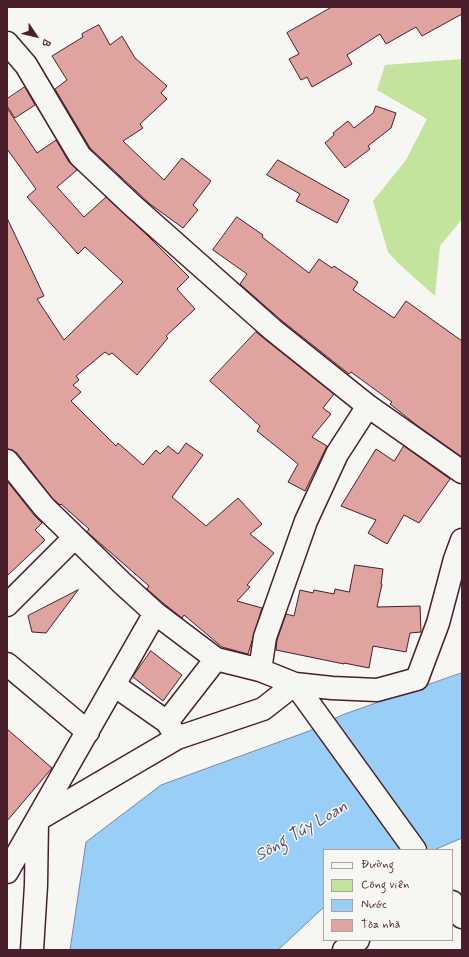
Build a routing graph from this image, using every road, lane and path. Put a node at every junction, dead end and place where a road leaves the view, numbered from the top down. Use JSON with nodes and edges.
{"nodes":[{"id":1,"x":7,"y":43,"type":"edge"},
{"id":2,"x":368,"y":406,"type":"junction"},
{"id":3,"x":7,"y":461,"type":"edge"},
{"id":4,"x":462,"y":472,"type":"edge"},
{"id":5,"x":75,"y":537,"type":"junction"},
{"id":6,"x":462,"y":540,"type":"edge"},
{"id":7,"x":7,"y":605,"type":"edge"},
{"id":8,"x":155,"y":613,"type":"junction"},
{"id":9,"x":216,"y":659,"type":"junction"},
{"id":10,"x":7,"y":664,"type":"edge"},
{"id":11,"x":260,"y":670,"type":"junction"},
{"id":12,"x":295,"y":684,"type":"junction"},
{"id":13,"x":114,"y":685,"type":"junction"},
{"id":14,"x":172,"y":730,"type":"junction"},
{"id":15,"x":88,"y":732,"type":"junction"},
{"id":16,"x":37,"y":820,"type":"junction"},
{"id":17,"x":414,"y":849,"type":"edge"},
{"id":18,"x":7,"y":872,"type":"edge"},
{"id":19,"x":453,"y":904,"type":"edge"},
{"id":20,"x":462,"y":917,"type":"edge"},
{"id":21,"x":357,"y":941,"type":"edge"},
{"id":22,"x":32,"y":950,"type":"edge"},
{"id":23,"x":344,"y":950,"type":"edge"}],
"edges":[{"from":1,"to":2,"type":"street"},
{"from":2,"to":4,"type":"street"},
{"from":2,"to":11,"type":"street"},
{"from":3,"to":5,"type":"street"},
{"from":5,"to":7,"type":"street"},
{"from":5,"to":8,"type":"street"},
{"from":6,"to":12,"type":"street"},
{"from":8,"to":9,"type":"street"},
{"from":8,"to":13,"type":"street"},
{"from":9,"to":11,"type":"street"},
{"from":9,"to":14,"type":"street"},
{"from":10,"to":15,"type":"street"},
{"from":11,"to":12,"type":"street"},
{"from":12,"to":14,"type":"street"},
{"from":12,"to":17,"type":"street"},
{"from":13,"to":14,"type":"street"},
{"from":13,"to":15,"type":"street"},
{"from":14,"to":16,"type":"street"},
{"from":15,"to":16,"type":"street"},
{"from":16,"to":18,"type":"street"},
{"from":16,"to":22,"type":"street"},
{"from":19,"to":20,"type":"street"},
{"from":21,"to":23,"type":"street"}]}
